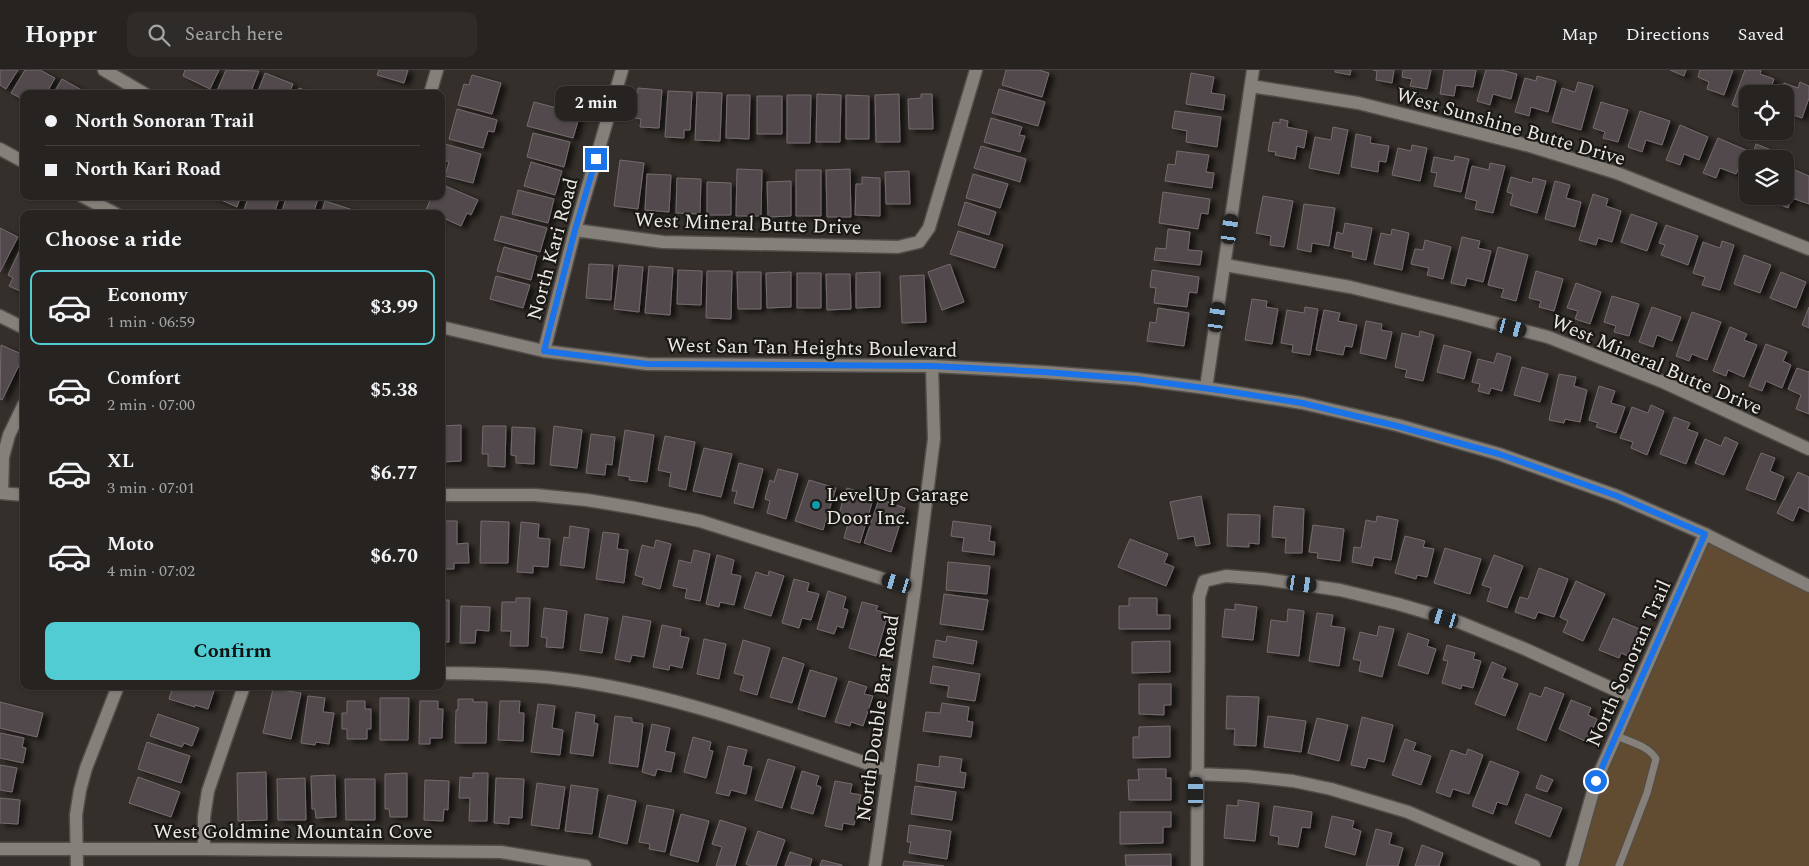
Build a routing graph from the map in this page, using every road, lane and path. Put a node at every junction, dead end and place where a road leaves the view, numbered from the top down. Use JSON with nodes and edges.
{"nodes":[{"id":1,"x":104,"y":70,"type":"edge"},
{"id":2,"x":437,"y":70,"type":"edge"},
{"id":3,"x":622,"y":70,"type":"edge"},
{"id":4,"x":976,"y":70,"type":"edge"},
{"id":5,"x":1253,"y":70,"type":"edge"},
{"id":6,"x":1251,"y":86,"type":"junction"},
{"id":7,"x":138,"y":90,"type":"edge"},
{"id":8,"x":431,"y":90,"type":"edge"},
{"id":9,"x":0,"y":149,"type":"edge"},
{"id":10,"x":20,"y":160,"type":"edge"},
{"id":11,"x":90,"y":200,"type":"edge"},
{"id":12,"x":108,"y":210,"type":"edge"},
{"id":13,"x":575,"y":230,"type":"junction"},
{"id":14,"x":1809,"y":249,"type":"edge"},
{"id":15,"x":1225,"y":264,"type":"junction"},
{"id":16,"x":0,"y":316,"type":"edge"},
{"id":17,"x":20,"y":326,"type":"edge"},
{"id":18,"x":445,"y":328,"type":"edge"},
{"id":19,"x":544,"y":351,"type":"junction"},
{"id":20,"x":932,"y":366,"type":"junction"},
{"id":21,"x":1206,"y":388,"type":"junction"},
{"id":22,"x":20,"y":413,"type":"edge"},
{"id":23,"x":1809,"y":449,"type":"edge"},
{"id":24,"x":1,"y":493,"type":"edge"},
{"id":25,"x":20,"y":495,"type":"edge"},
{"id":26,"x":445,"y":495,"type":"edge"},
{"id":27,"x":1705,"y":534,"type":"junction"},
{"id":28,"x":1809,"y":586,"type":"edge"},
{"id":29,"x":915,"y":589,"type":"junction"},
{"id":30,"x":445,"y":673,"type":"edge"},
{"id":31,"x":116,"y":690,"type":"edge"},
{"id":32,"x":243,"y":690,"type":"edge"},
{"id":33,"x":1633,"y":698,"type":"junction"},
{"id":34,"x":1616,"y":736,"type":"junction"},
{"id":35,"x":889,"y":771,"type":"junction"},
{"id":36,"x":1196,"y":774,"type":"junction"},
{"id":37,"x":204,"y":848,"type":"junction"},
{"id":38,"x":0,"y":849,"type":"edge"},
{"id":39,"x":77,"y":849,"type":"junction"},
{"id":40,"x":77,"y":866,"type":"edge"},
{"id":41,"x":586,"y":866,"type":"edge"},
{"id":42,"x":876,"y":866,"type":"edge"},
{"id":43,"x":1197,"y":866,"type":"edge"},
{"id":44,"x":1534,"y":866,"type":"edge"},
{"id":45,"x":1572,"y":866,"type":"edge"},
{"id":46,"x":1619,"y":866,"type":"edge"}],
"edges":[{"from":1,"to":7,"type":"street"},
{"from":2,"to":8,"type":"street"},
{"from":3,"to":13,"type":"street","name":"North Kari Road"},
{"from":4,"to":13,"type":"street","name":"West Mineral Butte Drive"},
{"from":5,"to":6,"type":"street"},
{"from":6,"to":14,"type":"street","name":"West Sunshine Butte Drive"},
{"from":6,"to":15,"type":"street"},
{"from":9,"to":10,"type":"street"},
{"from":11,"to":12,"type":"street"},
{"from":13,"to":19,"type":"street","name":"North Kari Road"},
{"from":15,"to":21,"type":"street"},
{"from":15,"to":23,"type":"street","name":"West Mineral Butte Drive"},
{"from":16,"to":17,"type":"street"},
{"from":18,"to":19,"type":"street","name":"West San Tan Heights Boulevard"},
{"from":19,"to":20,"type":"street","name":"West San Tan Heights Boulevard"},
{"from":20,"to":21,"type":"street","name":"West San Tan Heights Boulevard"},
{"from":20,"to":29,"type":"street","name":"North Double Bar Road"},
{"from":21,"to":27,"type":"street","name":"West San Tan Heights Boulevard"},
{"from":22,"to":24,"type":"street"},
{"from":24,"to":25,"type":"street"},
{"from":26,"to":29,"type":"street"},
{"from":27,"to":28,"type":"street","name":"West San Tan Heights Boulevard"},
{"from":27,"to":33,"type":"street","name":"North Sonoran Trail"},
{"from":29,"to":35,"type":"street","name":"North Double Bar Road"},
{"from":30,"to":35,"type":"street"},
{"from":31,"to":39,"type":"street"},
{"from":32,"to":37,"type":"street"},
{"from":33,"to":34,"type":"street","name":"North Sonoran Trail"},
{"from":33,"to":36,"type":"street"},
{"from":34,"to":45,"type":"street","name":"North Sonoran Trail"},
{"from":34,"to":46,"type":"lane"},
{"from":35,"to":42,"type":"street","name":"North Double Bar Road"},
{"from":36,"to":43,"type":"street"},
{"from":36,"to":44,"type":"street"},
{"from":37,"to":39,"type":"street","name":"West Goldmine Mountain Cove"},
{"from":37,"to":41,"type":"street","name":"West Goldmine Mountain Cove"},
{"from":38,"to":39,"type":"street","name":"West Goldmine Mountain Cove"},
{"from":39,"to":40,"type":"street"}]}
